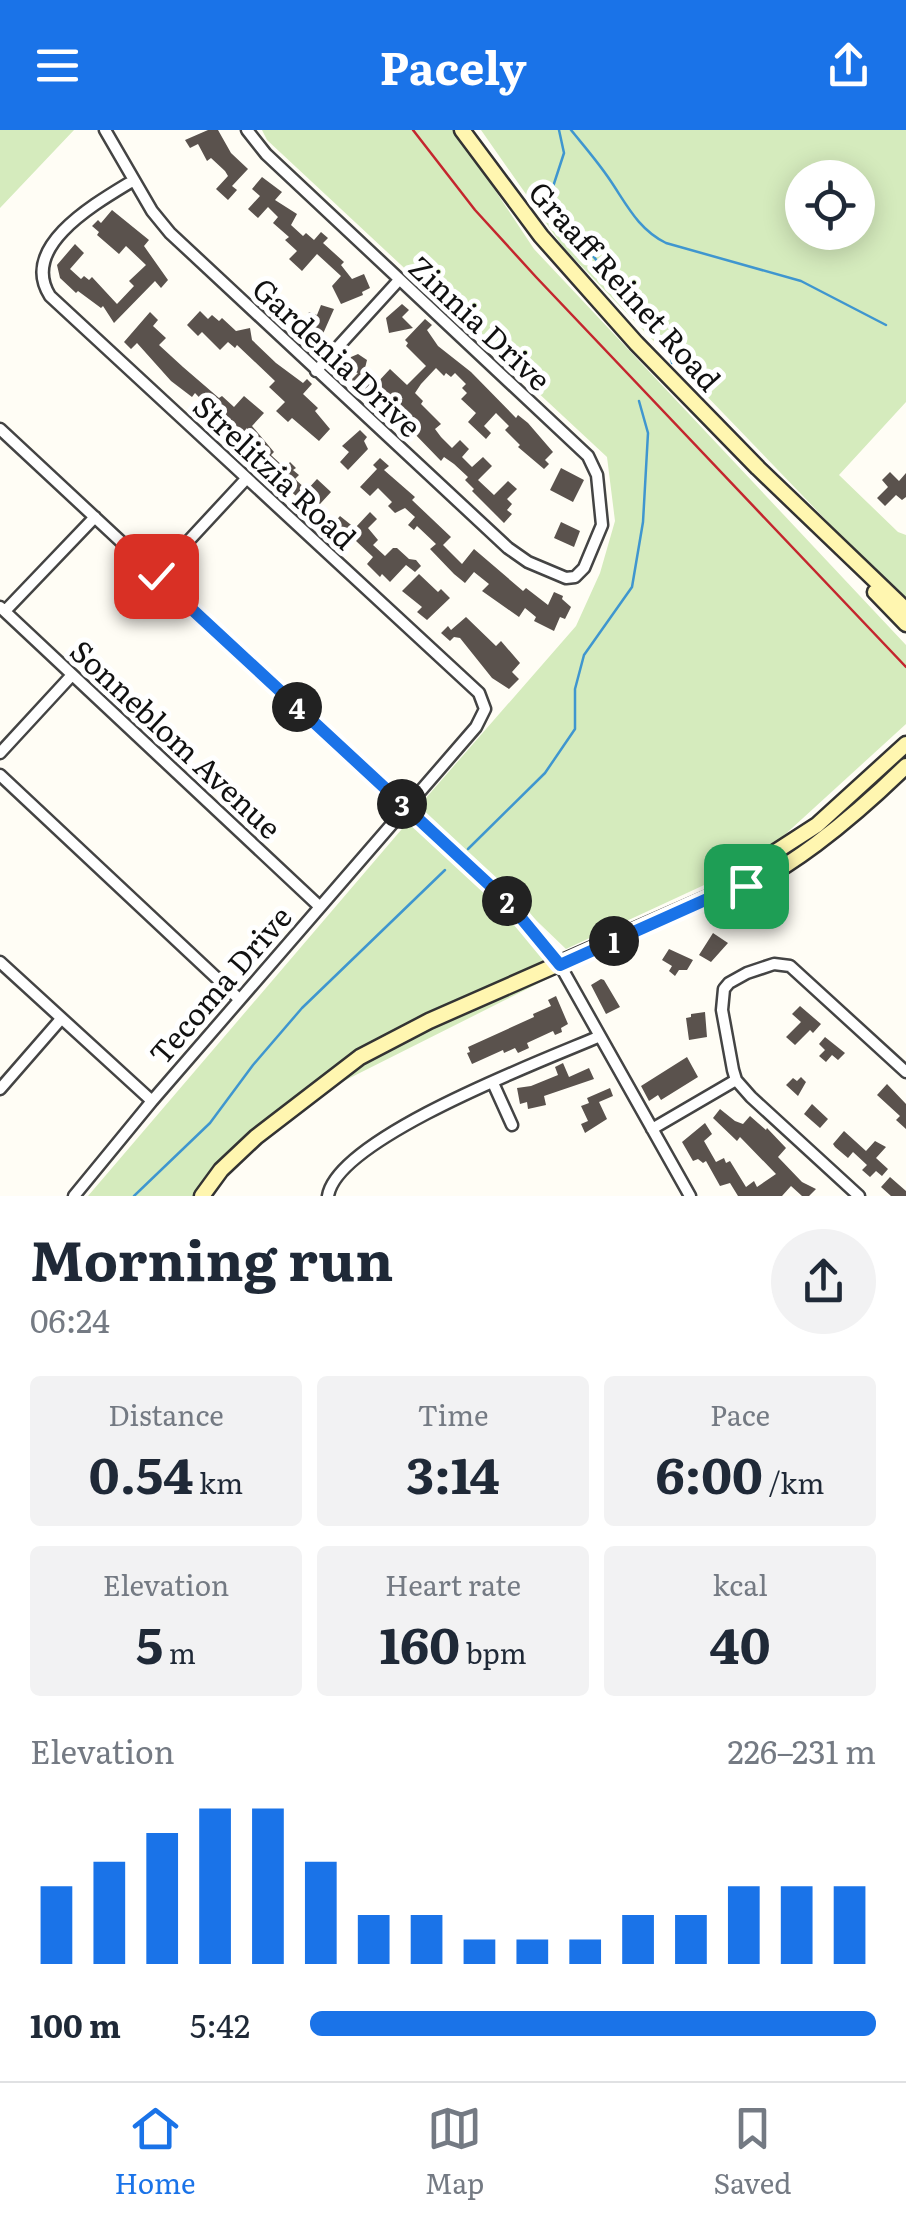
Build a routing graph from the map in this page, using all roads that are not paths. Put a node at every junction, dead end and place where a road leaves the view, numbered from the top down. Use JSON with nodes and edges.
{"nodes":[{"id":1,"x":105,"y":130,"type":"edge"},
{"id":2,"x":246,"y":130,"type":"edge"},
{"id":3,"x":462,"y":130,"type":"edge"},
{"id":4,"x":134,"y":180,"type":"junction"},
{"id":5,"x":399,"y":280,"type":"junction"},
{"id":6,"x":316,"y":372,"type":"junction"},
{"id":7,"x":0,"y":429,"type":"edge"},
{"id":8,"x":758,"y":468,"type":"junction"},
{"id":9,"x":246,"y":479,"type":"junction"},
{"id":10,"x":95,"y":517,"type":"junction"},
{"id":11,"x":156,"y":576,"type":"junction"},
{"id":12,"x":575,"y":577,"type":"joint"},
{"id":13,"x":2,"y":609,"type":"edge"},
{"id":14,"x":906,"y":610,"type":"edge"},
{"id":15,"x":906,"y":624,"type":"edge"},
{"id":16,"x":72,"y":674,"type":"junction"},
{"id":17,"x":906,"y":744,"type":"edge"},
{"id":18,"x":0,"y":753,"type":"edge"},
{"id":19,"x":906,"y":766,"type":"edge"},
{"id":20,"x":0,"y":775,"type":"edge"},
{"id":21,"x":406,"y":808,"type":"junction"},
{"id":22,"x":714,"y":896,"type":"junction"},
{"id":23,"x":319,"y":906,"type":"junction"},
{"id":24,"x":0,"y":962,"type":"edge"},
{"id":25,"x":560,"y":965,"type":"junction"},
{"id":26,"x":240,"y":999,"type":"junction"},
{"id":27,"x":61,"y":1019,"type":"junction"},
{"id":28,"x":598,"y":1036,"type":"junction"},
{"id":29,"x":906,"y":1072,"type":"edge"},
{"id":30,"x":736,"y":1080,"type":"junction"},
{"id":31,"x":493,"y":1083,"type":"junction"},
{"id":32,"x":0,"y":1089,"type":"edge"},
{"id":33,"x":152,"y":1101,"type":"junction"},
{"id":34,"x":512,"y":1126,"type":"dead end"},
{"id":35,"x":652,"y":1129,"type":"junction"},
{"id":36,"x":74,"y":1196,"type":"edge"},
{"id":37,"x":202,"y":1196,"type":"edge"},
{"id":38,"x":328,"y":1196,"type":"edge"},
{"id":39,"x":690,"y":1196,"type":"edge"},
{"id":40,"x":859,"y":1196,"type":"edge"}],
"edges":[{"from":1,"to":4,"type":"street","name":"Gardenia Drive"},
{"from":2,"to":5,"type":"street","name":"Zinnia Drive"},
{"from":3,"to":8,"type":"street","name":"Graaff Reinet Road"},
{"from":4,"to":6,"type":"street","name":"Gardenia Drive"},
{"from":4,"to":9,"type":"street","name":"Strelitzia Road"},
{"from":5,"to":6,"type":"street"},
{"from":5,"to":12,"type":"street","name":"Zinnia Drive"},
{"from":6,"to":12,"type":"street","name":"Gardenia Drive"},
{"from":7,"to":10,"type":"street"},
{"from":8,"to":14,"type":"street","name":"Graaff Reinet Road"},
{"from":8,"to":15,"type":"street","name":"Graaff Reinet Road"},
{"from":9,"to":11,"type":"street"},
{"from":9,"to":21,"type":"street","name":"Strelitzia Road"},
{"from":10,"to":11,"type":"street"},
{"from":10,"to":13,"type":"street"},
{"from":11,"to":21,"type":"street"},
{"from":13,"to":16,"type":"street","name":"Sonneblom Avenue"},
{"from":16,"to":18,"type":"street"},
{"from":16,"to":23,"type":"street","name":"Sonneblom Avenue"},
{"from":17,"to":22,"type":"street"},
{"from":19,"to":22,"type":"street"},
{"from":20,"to":26,"type":"street"},
{"from":21,"to":23,"type":"street","name":"Tecoma Drive"},
{"from":21,"to":25,"type":"street"},
{"from":22,"to":25,"type":"street"},
{"from":23,"to":26,"type":"street","name":"Tecoma Drive"},
{"from":24,"to":27,"type":"street"},
{"from":25,"to":28,"type":"street"},
{"from":25,"to":37,"type":"street"},
{"from":26,"to":33,"type":"street","name":"Tecoma Drive"},
{"from":27,"to":32,"type":"street"},
{"from":27,"to":33,"type":"street"},
{"from":28,"to":31,"type":"street"},
{"from":28,"to":35,"type":"street"},
{"from":29,"to":30,"type":"street"},
{"from":30,"to":35,"type":"street"},
{"from":30,"to":40,"type":"street"},
{"from":31,"to":34,"type":"street"},
{"from":31,"to":38,"type":"street"},
{"from":33,"to":36,"type":"street","name":"Tecoma Drive"},
{"from":35,"to":39,"type":"street"}]}
